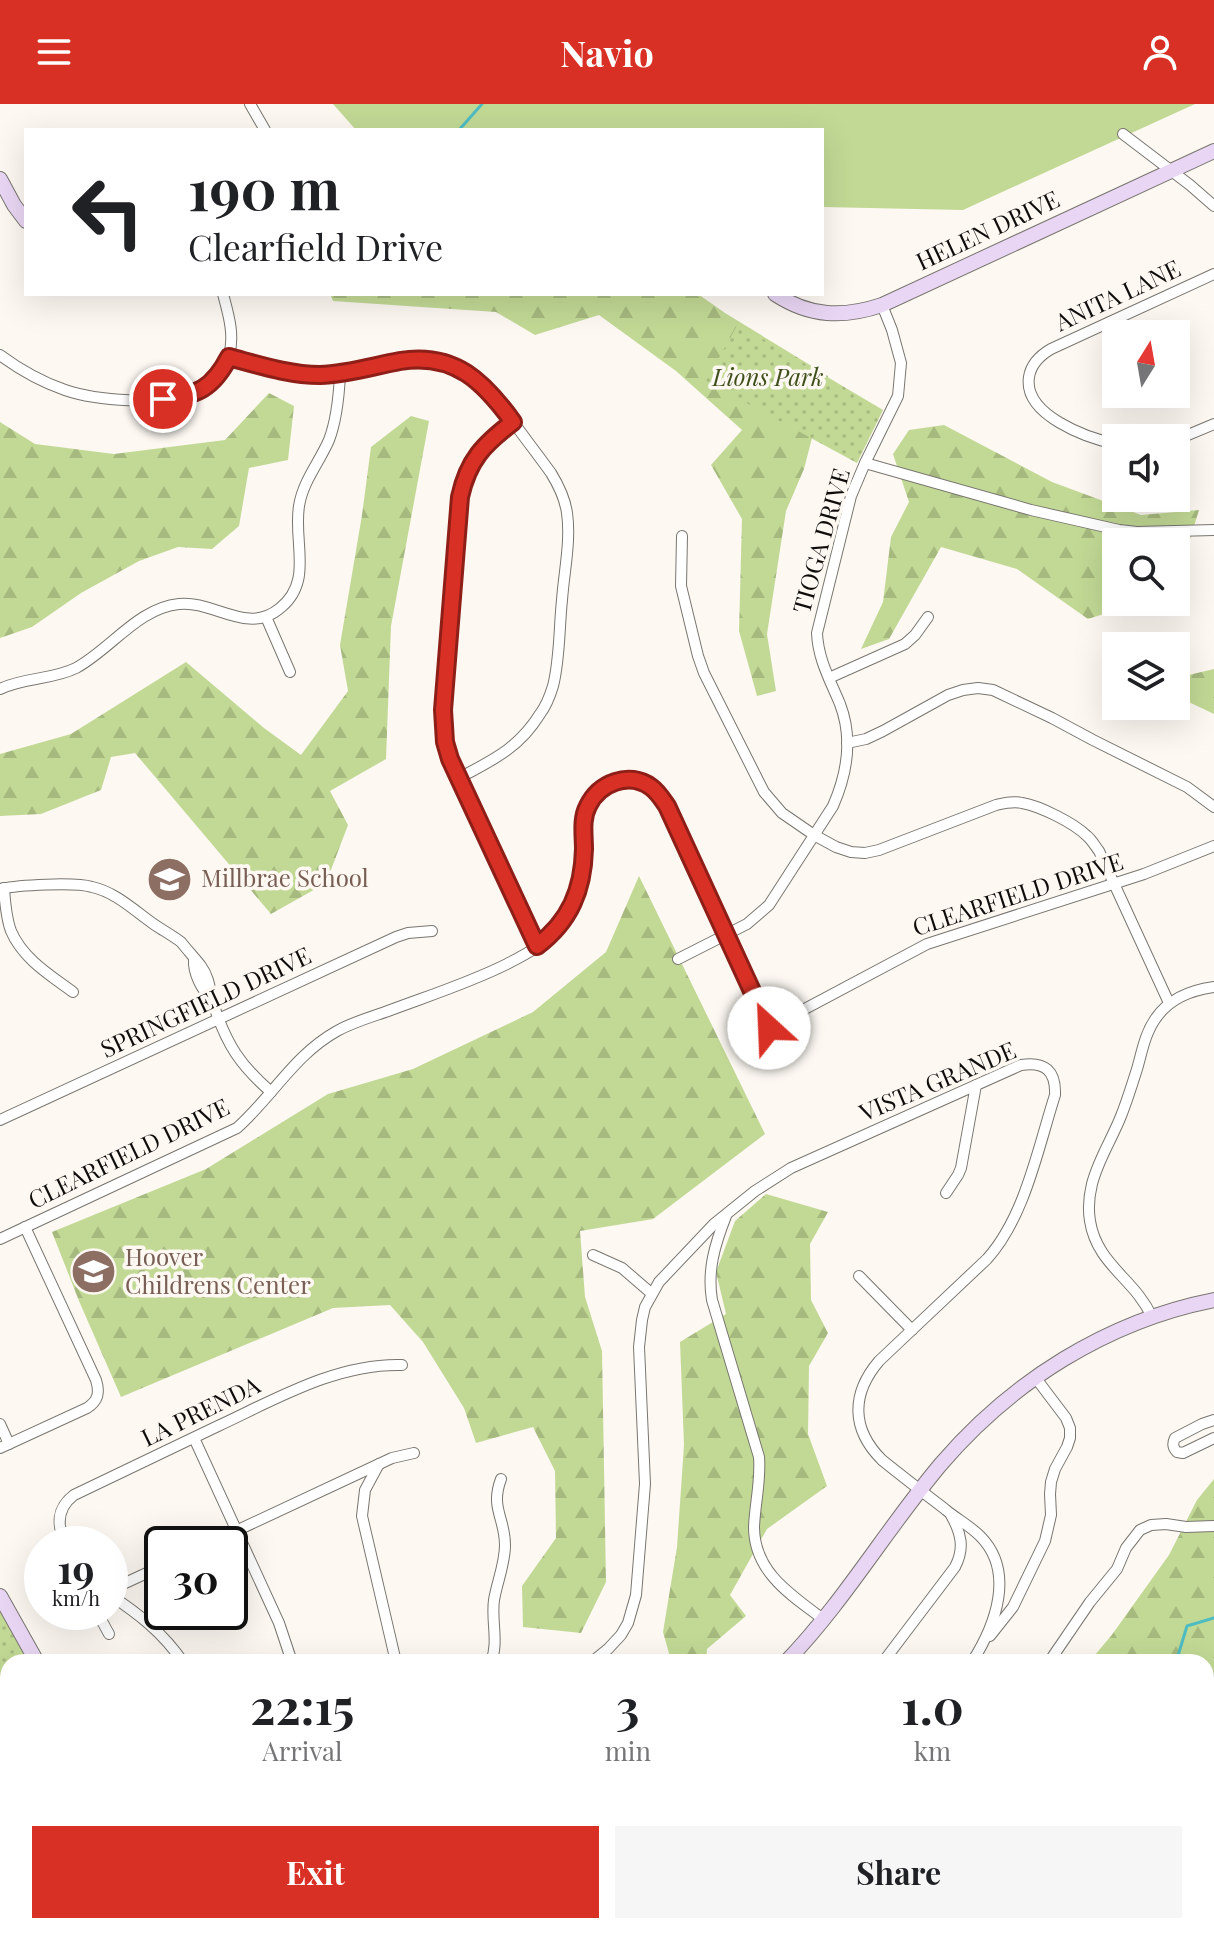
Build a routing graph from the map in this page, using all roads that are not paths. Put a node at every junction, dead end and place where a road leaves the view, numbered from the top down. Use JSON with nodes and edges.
{"nodes":[{"id":1,"x":250,"y":104,"type":"edge"},
{"id":2,"x":264,"y":128,"type":"edge"},
{"id":3,"x":1123,"y":134,"type":"dead end"},
{"id":4,"x":1214,"y":151,"type":"edge"},
{"id":5,"x":1171,"y":171,"type":"junction"},
{"id":6,"x":0,"y":179,"type":"edge"},
{"id":7,"x":1214,"y":206,"type":"edge"},
{"id":8,"x":24,"y":218,"type":"edge"},
{"id":9,"x":1214,"y":274,"type":"edge"},
{"id":10,"x":223,"y":296,"type":"edge"},
{"id":11,"x":779,"y":296,"type":"edge"},
{"id":12,"x":882,"y":305,"type":"junction"},
{"id":13,"x":0,"y":355,"type":"edge"},
{"id":14,"x":229,"y":357,"type":"junction"},
{"id":15,"x":340,"y":374,"type":"junction"},
{"id":16,"x":513,"y":422,"type":"junction"},
{"id":17,"x":1214,"y":424,"type":"edge"},
{"id":18,"x":1190,"y":434,"type":"edge"},
{"id":19,"x":1102,"y":440,"type":"edge"},
{"id":20,"x":865,"y":463,"type":"junction"},
{"id":21,"x":1214,"y":530,"type":"edge"},
{"id":22,"x":682,"y":536,"type":"dead end"},
{"id":23,"x":266,"y":617,"type":"junction"},
{"id":24,"x":928,"y":617,"type":"dead end"},
{"id":25,"x":290,"y":672,"type":"dead end"},
{"id":26,"x":829,"y":678,"type":"junction"},
{"id":27,"x":0,"y":689,"type":"edge"},
{"id":28,"x":847,"y":743,"type":"junction"},
{"id":29,"x":459,"y":778,"type":"junction"},
{"id":30,"x":1214,"y":807,"type":"edge"},
{"id":31,"x":814,"y":835,"type":"junction"},
{"id":32,"x":1214,"y":846,"type":"edge"},
{"id":33,"x":1114,"y":884,"type":"junction"},
{"id":34,"x":2,"y":889,"type":"edge"},
{"id":35,"x":432,"y":931,"type":"dead end"},
{"id":36,"x":726,"y":935,"type":"junction"},
{"id":37,"x":537,"y":946,"type":"junction"},
{"id":38,"x":678,"y":959,"type":"dead end"},
{"id":39,"x":1214,"y":987,"type":"edge"},
{"id":40,"x":73,"y":992,"type":"dead end"},
{"id":41,"x":1169,"y":1003,"type":"junction"},
{"id":42,"x":219,"y":1019,"type":"junction"},
{"id":43,"x":976,"y":1085,"type":"junction"},
{"id":44,"x":271,"y":1092,"type":"junction"},
{"id":45,"x":0,"y":1120,"type":"edge"},
{"id":46,"x":946,"y":1193,"type":"dead end"},
{"id":47,"x":727,"y":1212,"type":"junction"},
{"id":48,"x":25,"y":1227,"type":"junction"},
{"id":49,"x":0,"y":1239,"type":"edge"},
{"id":50,"x":593,"y":1255,"type":"dead end"},
{"id":51,"x":859,"y":1276,"type":"dead end"},
{"id":52,"x":651,"y":1293,"type":"junction"},
{"id":53,"x":1214,"y":1300,"type":"edge"},
{"id":54,"x":1152,"y":1317,"type":"junction"},
{"id":55,"x":912,"y":1330,"type":"junction"},
{"id":56,"x":402,"y":1365,"type":"dead end"},
{"id":57,"x":1035,"y":1377,"type":"junction"},
{"id":58,"x":1214,"y":1420,"type":"edge"},
{"id":59,"x":0,"y":1424,"type":"edge"},
{"id":60,"x":194,"y":1438,"type":"junction"},
{"id":61,"x":1214,"y":1438,"type":"edge"},
{"id":62,"x":5,"y":1446,"type":"edge"},
{"id":63,"x":414,"y":1453,"type":"dead end"},
{"id":64,"x":380,"y":1464,"type":"junction"},
{"id":65,"x":501,"y":1479,"type":"dead end"},
{"id":66,"x":921,"y":1490,"type":"junction"},
{"id":67,"x":951,"y":1513,"type":"junction"},
{"id":68,"x":59,"y":1526,"type":"edge"},
{"id":69,"x":234,"y":1526,"type":"edge"},
{"id":70,"x":247,"y":1526,"type":"edge"},
{"id":71,"x":1214,"y":1526,"type":"edge"},
{"id":72,"x":248,"y":1557,"type":"edge"},
{"id":73,"x":0,"y":1596,"type":"edge"},
{"id":74,"x":128,"y":1606,"type":"edge"},
{"id":75,"x":823,"y":1619,"type":"junction"},
{"id":76,"x":107,"y":1630,"type":"edge"},
{"id":77,"x":109,"y":1634,"type":"dead end"},
{"id":78,"x":983,"y":1644,"type":"junction"},
{"id":79,"x":33,"y":1654,"type":"edge"},
{"id":80,"x":177,"y":1654,"type":"edge"},
{"id":81,"x":289,"y":1654,"type":"edge"},
{"id":82,"x":394,"y":1654,"type":"edge"},
{"id":83,"x":493,"y":1654,"type":"edge"},
{"id":84,"x":602,"y":1654,"type":"edge"},
{"id":85,"x":793,"y":1654,"type":"edge"},
{"id":86,"x":889,"y":1654,"type":"edge"},
{"id":87,"x":977,"y":1654,"type":"edge"},
{"id":88,"x":1054,"y":1654,"type":"edge"}],
"edges":[{"from":1,"to":2,"type":"street"},
{"from":3,"to":5,"type":"street"},
{"from":4,"to":5,"type":"street","name":"HELEN DRIVE"},
{"from":5,"to":7,"type":"street"},
{"from":5,"to":12,"type":"street","name":"HELEN DRIVE"},
{"from":6,"to":8,"type":"street"},
{"from":9,"to":19,"type":"street","name":"ANITA LANE"},
{"from":10,"to":14,"type":"street"},
{"from":11,"to":12,"type":"street","name":"HELEN DRIVE"},
{"from":12,"to":20,"type":"street","name":"TIOGA DRIVE"},
{"from":13,"to":14,"type":"street"},
{"from":14,"to":15,"type":"street"},
{"from":15,"to":16,"type":"street"},
{"from":15,"to":23,"type":"street"},
{"from":16,"to":29,"type":"street"},
{"from":16,"to":29,"type":"street"},
{"from":17,"to":18,"type":"street"},
{"from":20,"to":21,"type":"street"},
{"from":20,"to":26,"type":"street","name":"TIOGA DRIVE"},
{"from":22,"to":31,"type":"street"},
{"from":23,"to":25,"type":"street"},
{"from":23,"to":27,"type":"street"},
{"from":24,"to":26,"type":"street"},
{"from":26,"to":28,"type":"street","name":"TIOGA DRIVE"},
{"from":28,"to":30,"type":"street"},
{"from":28,"to":31,"type":"street","name":"TIOGA DRIVE"},
{"from":29,"to":37,"type":"street"},
{"from":31,"to":33,"type":"street"},
{"from":31,"to":36,"type":"street","name":"TIOGA DRIVE"},
{"from":32,"to":33,"type":"street","name":"CLEARFIELD DRIVE"},
{"from":33,"to":36,"type":"street","name":"CLEARFIELD DRIVE"},
{"from":33,"to":41,"type":"street"},
{"from":34,"to":40,"type":"street"},
{"from":34,"to":42,"type":"street"},
{"from":35,"to":42,"type":"street","name":"SPRINGFIELD DRIVE"},
{"from":36,"to":37,"type":"street","name":"CLEARFIELD DRIVE"},
{"from":36,"to":38,"type":"street","name":"TIOGA DRIVE"},
{"from":37,"to":44,"type":"street","name":"CLEARFIELD DRIVE"},
{"from":39,"to":41,"type":"street"},
{"from":41,"to":54,"type":"street"},
{"from":42,"to":44,"type":"street"},
{"from":42,"to":45,"type":"street","name":"SPRINGFIELD DRIVE"},
{"from":43,"to":46,"type":"street"},
{"from":43,"to":47,"type":"street","name":"VISTA GRANDE"},
{"from":43,"to":55,"type":"street","name":"VISTA GRANDE"},
{"from":44,"to":48,"type":"street","name":"CLEARFIELD DRIVE"},
{"from":47,"to":52,"type":"street","name":"VISTA GRANDE"},
{"from":47,"to":75,"type":"street"},
{"from":48,"to":49,"type":"street","name":"CLEARFIELD DRIVE"},
{"from":48,"to":62,"type":"street"},
{"from":50,"to":52,"type":"street"},
{"from":51,"to":55,"type":"street"},
{"from":52,"to":84,"type":"street","name":"VISTA GRANDE"},
{"from":53,"to":54,"type":"street"},
{"from":54,"to":57,"type":"street"},
{"from":55,"to":66,"type":"street","name":"VISTA GRANDE"},
{"from":56,"to":60,"type":"street","name":"LA PRENDA"},
{"from":57,"to":66,"type":"street"},
{"from":57,"to":78,"type":"street"},
{"from":58,"to":61,"type":"street"},
{"from":59,"to":62,"type":"street"},
{"from":60,"to":68,"type":"street","name":"LA PRENDA"},
{"from":60,"to":69,"type":"street"},
{"from":63,"to":64,"type":"street"},
{"from":64,"to":70,"type":"street"},
{"from":64,"to":82,"type":"street"},
{"from":65,"to":83,"type":"street"},
{"from":66,"to":67,"type":"street","name":"VISTA GRANDE"},
{"from":66,"to":75,"type":"street"},
{"from":67,"to":78,"type":"street","name":"VISTA GRANDE"},
{"from":67,"to":86,"type":"street"},
{"from":71,"to":88,"type":"street"},
{"from":72,"to":81,"type":"street"},
{"from":73,"to":79,"type":"street"},
{"from":74,"to":80,"type":"street"},
{"from":75,"to":85,"type":"street"},
{"from":76,"to":77,"type":"street"},
{"from":78,"to":87,"type":"street"}]}
